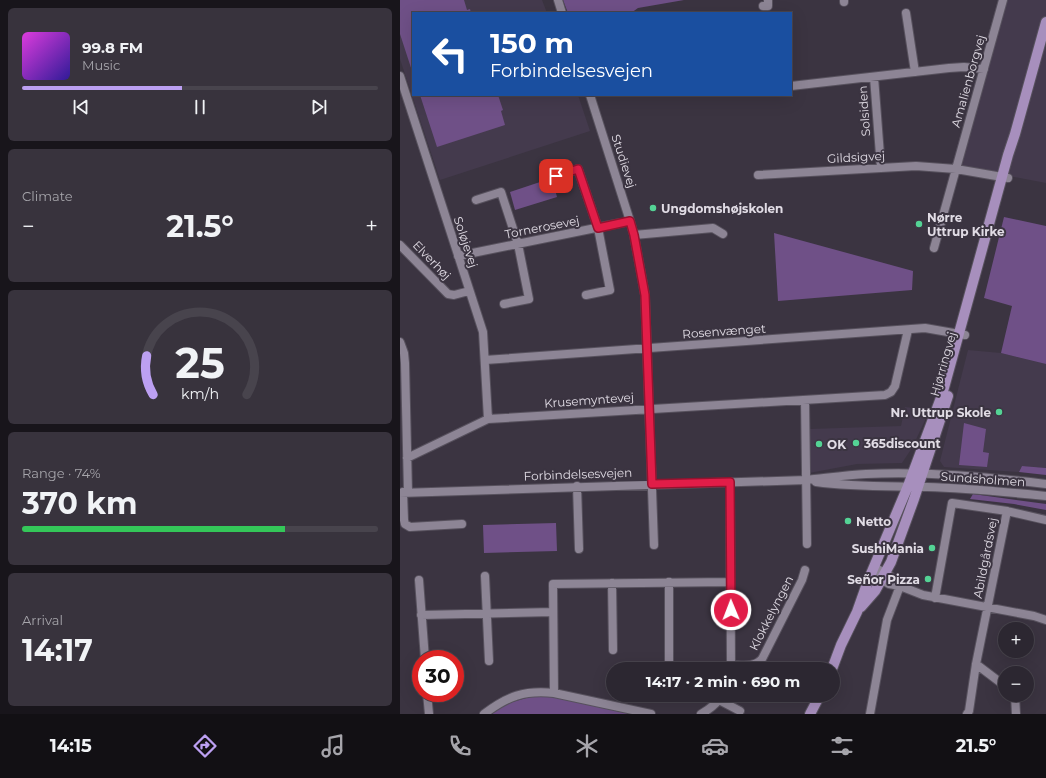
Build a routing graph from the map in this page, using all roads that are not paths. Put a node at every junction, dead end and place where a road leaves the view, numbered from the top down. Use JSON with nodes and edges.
{"nodes":[{"id":1,"x":558,"y":0,"type":"edge"},
{"id":2,"x":1003,"y":0,"type":"edge"},
{"id":3,"x":562,"y":12,"type":"edge"},
{"id":4,"x":906,"y":13,"type":"dead end"},
{"id":5,"x":1046,"y":22,"type":"edge"},
{"id":6,"x":984,"y":70,"type":"junction"},
{"id":7,"x":914,"y":72,"type":"junction"},
{"id":8,"x":400,"y":76,"type":"edge"},
{"id":9,"x":874,"y":77,"type":"junction"},
{"id":10,"x":792,"y":86,"type":"edge"},
{"id":11,"x":402,"y":88,"type":"edge"},
{"id":12,"x":590,"y":96,"type":"edge"},
{"id":13,"x":881,"y":168,"type":"junction"},
{"id":14,"x":956,"y":169,"type":"junction"},
{"id":15,"x":758,"y":175,"type":"dead end"},
{"id":16,"x":556,"y":176,"type":"dead end"},
{"id":17,"x":1005,"y":178,"type":"junction"},
{"id":18,"x":476,"y":200,"type":"dead end"},
{"id":19,"x":630,"y":221,"type":"junction"},
{"id":20,"x":598,"y":228,"type":"junction"},
{"id":21,"x":723,"y":234,"type":"dead end"},
{"id":22,"x":634,"y":235,"type":"junction"},
{"id":23,"x":518,"y":244,"type":"junction"},
{"id":24,"x":400,"y":245,"type":"edge"},
{"id":25,"x":934,"y":248,"type":"dead end"},
{"id":26,"x":458,"y":256,"type":"junction"},
{"id":27,"x":469,"y":291,"type":"junction"},
{"id":28,"x":586,"y":295,"type":"dead end"},
{"id":29,"x":504,"y":304,"type":"dead end"},
{"id":30,"x":908,"y":330,"type":"junction"},
{"id":31,"x":962,"y":334,"type":"junction"},
{"id":32,"x":400,"y":342,"type":"edge"},
{"id":33,"x":647,"y":348,"type":"junction"},
{"id":34,"x":484,"y":360,"type":"junction"},
{"id":35,"x":805,"y":400,"type":"junction"},
{"id":36,"x":650,"y":409,"type":"junction"},
{"id":37,"x":488,"y":419,"type":"junction"},
{"id":38,"x":407,"y":458,"type":"junction"},
{"id":39,"x":842,"y":475,"type":"junction"},
{"id":40,"x":806,"y":480,"type":"junction"},
{"id":41,"x":915,"y":480,"type":"junction"},
{"id":42,"x":730,"y":482,"type":"junction"},
{"id":43,"x":652,"y":484,"type":"junction"},
{"id":44,"x":1046,"y":484,"type":"edge"},
{"id":45,"x":846,"y":485,"type":"junction"},
{"id":46,"x":577,"y":486,"type":"junction"},
{"id":47,"x":404,"y":492,"type":"edge"},
{"id":48,"x":1046,"y":496,"type":"edge"},
{"id":49,"x":1007,"y":511,"type":"junction"},
{"id":50,"x":1046,"y":520,"type":"edge"},
{"id":51,"x":462,"y":524,"type":"dead end"},
{"id":52,"x":807,"y":544,"type":"dead end"},
{"id":53,"x":654,"y":545,"type":"dead end"},
{"id":54,"x":579,"y":549,"type":"dead end"},
{"id":55,"x":805,"y":570,"type":"dead end"},
{"id":56,"x":873,"y":570,"type":"junction"},
{"id":57,"x":485,"y":576,"type":"dead end"},
{"id":58,"x":883,"y":577,"type":"junction"},
{"id":59,"x":419,"y":580,"type":"dead end"},
{"id":60,"x":669,"y":582,"type":"junction"},
{"id":61,"x":730,"y":582,"type":"junction"},
{"id":62,"x":612,"y":583,"type":"junction"},
{"id":63,"x":900,"y":586,"type":"junction"},
{"id":64,"x":935,"y":598,"type":"junction"},
{"id":65,"x":988,"y":607,"type":"junction"},
{"id":66,"x":553,"y":612,"type":"junction"},
{"id":67,"x":857,"y":612,"type":"junction"},
{"id":68,"x":487,"y":613,"type":"junction"},
{"id":69,"x":421,"y":615,"type":"junction"},
{"id":70,"x":1046,"y":620,"type":"edge"},
{"id":71,"x":424,"y":650,"type":"edge"},
{"id":72,"x":613,"y":650,"type":"dead end"},
{"id":73,"x":489,"y":661,"type":"dead end"},
{"id":74,"x":669,"y":662,"type":"dead end"},
{"id":75,"x":731,"y":662,"type":"edge"},
{"id":76,"x":760,"y":662,"type":"edge"},
{"id":77,"x":835,"y":662,"type":"edge"},
{"id":78,"x":976,"y":664,"type":"junction"},
{"id":79,"x":998,"y":681,"type":"edge"},
{"id":80,"x":554,"y":693,"type":"junction"},
{"id":81,"x":428,"y":702,"type":"edge"},
{"id":82,"x":717,"y":702,"type":"edge"},
{"id":83,"x":727,"y":702,"type":"edge"},
{"id":84,"x":816,"y":702,"type":"edge"},
{"id":85,"x":1015,"y":702,"type":"edge"},
{"id":86,"x":740,"y":711,"type":"dead end"},
{"id":87,"x":429,"y":714,"type":"edge"},
{"id":88,"x":484,"y":714,"type":"edge"},
{"id":89,"x":651,"y":714,"type":"edge"},
{"id":90,"x":701,"y":714,"type":"edge"},
{"id":91,"x":810,"y":714,"type":"edge"},
{"id":92,"x":870,"y":714,"type":"edge"},
{"id":93,"x":967,"y":714,"type":"edge"},
{"id":94,"x":1016,"y":714,"type":"edge"}],
"edges":[{"from":1,"to":3,"type":"street"},
{"from":2,"to":6,"type":"street","name":"Amalienborgvej"},
{"from":4,"to":7,"type":"street"},
{"from":5,"to":17,"type":"main road","name":"Hjørringvej"},
{"from":6,"to":7,"type":"street","name":"Solsiden"},
{"from":6,"to":14,"type":"street","name":"Amalienborgvej"},
{"from":7,"to":9,"type":"street","name":"Solsiden"},
{"from":8,"to":11,"type":"street","name":"Soløjevej"},
{"from":9,"to":10,"type":"street","name":"Solsiden"},
{"from":9,"to":13,"type":"street","name":"Solsiden"},
{"from":11,"to":26,"type":"street","name":"Soløjevej"},
{"from":12,"to":19,"type":"street","name":"Studievej"},
{"from":13,"to":14,"type":"street","name":"Gildsigvej"},
{"from":13,"to":15,"type":"street","name":"Gildsigvej"},
{"from":14,"to":17,"type":"street"},
{"from":14,"to":25,"type":"street","name":"Amalienborgvej"},
{"from":16,"to":20,"type":"street"},
{"from":17,"to":31,"type":"main road","name":"Hjørringvej"},
{"from":18,"to":23,"type":"street"},
{"from":19,"to":20,"type":"street","name":"Tornerosevej"},
{"from":19,"to":22,"type":"street","name":"Studievej"},
{"from":20,"to":23,"type":"street","name":"Tornerosevej"},
{"from":20,"to":28,"type":"street"},
{"from":21,"to":22,"type":"street"},
{"from":22,"to":33,"type":"street","name":"Studievej"},
{"from":23,"to":26,"type":"street","name":"Tornerosevej"},
{"from":23,"to":29,"type":"street"},
{"from":24,"to":27,"type":"street","name":"Elverhøj"},
{"from":26,"to":27,"type":"street","name":"Soløjevej"},
{"from":27,"to":34,"type":"street","name":"Soløjevej"},
{"from":30,"to":31,"type":"street","name":"Rosenvænget"},
{"from":30,"to":33,"type":"street","name":"Rosenvænget"},
{"from":30,"to":35,"type":"street","name":"Krusemyntevej"},
{"from":31,"to":41,"type":"main road","name":"Hjørringvej"},
{"from":32,"to":38,"type":"street"},
{"from":33,"to":34,"type":"street","name":"Rosenvænget"},
{"from":33,"to":36,"type":"street","name":"Studievej"},
{"from":34,"to":37,"type":"street","name":"Soløjevej"},
{"from":35,"to":36,"type":"street","name":"Krusemyntevej"},
{"from":35,"to":40,"type":"street"},
{"from":36,"to":37,"type":"street","name":"Krusemyntevej"},
{"from":36,"to":43,"type":"street","name":"Studievej"},
{"from":37,"to":38,"type":"street","name":"Krusemyntevej"},
{"from":38,"to":47,"type":"street"},
{"from":39,"to":40,"type":"street","name":"Forbindelsesvejen"},
{"from":39,"to":41,"type":"street","name":"Forbindelsesvejen"},
{"from":39,"to":45,"type":"street"},
{"from":40,"to":42,"type":"street","name":"Forbindelsesvejen"},
{"from":40,"to":45,"type":"street","name":"Forbindelsesvejen"},
{"from":40,"to":52,"type":"street"},
{"from":41,"to":44,"type":"street","name":"Sundsholmen"},
{"from":41,"to":45,"type":"street","name":"Forbindelsesvejen"},
{"from":41,"to":48,"type":"street","name":"Sundsholmen"},
{"from":41,"to":56,"type":"main road","name":"Hjørringvej"},
{"from":41,"to":58,"type":"main road","name":"Hjørringvej"},
{"from":42,"to":43,"type":"street","name":"Forbindelsesvejen"},
{"from":42,"to":61,"type":"street"},
{"from":43,"to":46,"type":"street","name":"Forbindelsesvejen"},
{"from":43,"to":53,"type":"street","name":"Studievej"},
{"from":46,"to":47,"type":"street","name":"Forbindelsesvejen"},
{"from":46,"to":54,"type":"street"},
{"from":47,"to":51,"type":"street"},
{"from":49,"to":50,"type":"street"},
{"from":49,"to":64,"type":"street","name":"Abildgårdsvej"},
{"from":49,"to":65,"type":"street","name":"Abildgårdsvej"},
{"from":55,"to":76,"type":"street","name":"Klokkelyngen"},
{"from":56,"to":58,"type":"street"},
{"from":56,"to":67,"type":"main road","name":"Hjørringvej"},
{"from":57,"to":68,"type":"street"},
{"from":58,"to":63,"type":"street"},
{"from":58,"to":67,"type":"main road","name":"Hjørringvej"},
{"from":59,"to":69,"type":"street"},
{"from":60,"to":61,"type":"street"},
{"from":60,"to":62,"type":"street"},
{"from":60,"to":74,"type":"street"},
{"from":61,"to":75,"type":"street"},
{"from":62,"to":66,"type":"street"},
{"from":62,"to":72,"type":"street"},
{"from":63,"to":64,"type":"street"},
{"from":63,"to":92,"type":"street"},
{"from":64,"to":65,"type":"street"},
{"from":65,"to":70,"type":"street"},
{"from":65,"to":78,"type":"street","name":"Abildgårdsvej"},
{"from":66,"to":68,"type":"street"},
{"from":66,"to":80,"type":"street"},
{"from":67,"to":77,"type":"main road","name":"Hjørringvej"},
{"from":68,"to":69,"type":"street"},
{"from":68,"to":73,"type":"street"},
{"from":69,"to":71,"type":"street"},
{"from":78,"to":79,"type":"street"},
{"from":78,"to":93,"type":"street","name":"Abildgårdsvej"},
{"from":80,"to":88,"type":"street"},
{"from":80,"to":89,"type":"street"},
{"from":81,"to":87,"type":"street"},
{"from":82,"to":90,"type":"street"},
{"from":83,"to":86,"type":"street"},
{"from":84,"to":91,"type":"main road"},
{"from":85,"to":94,"type":"street"}]}
